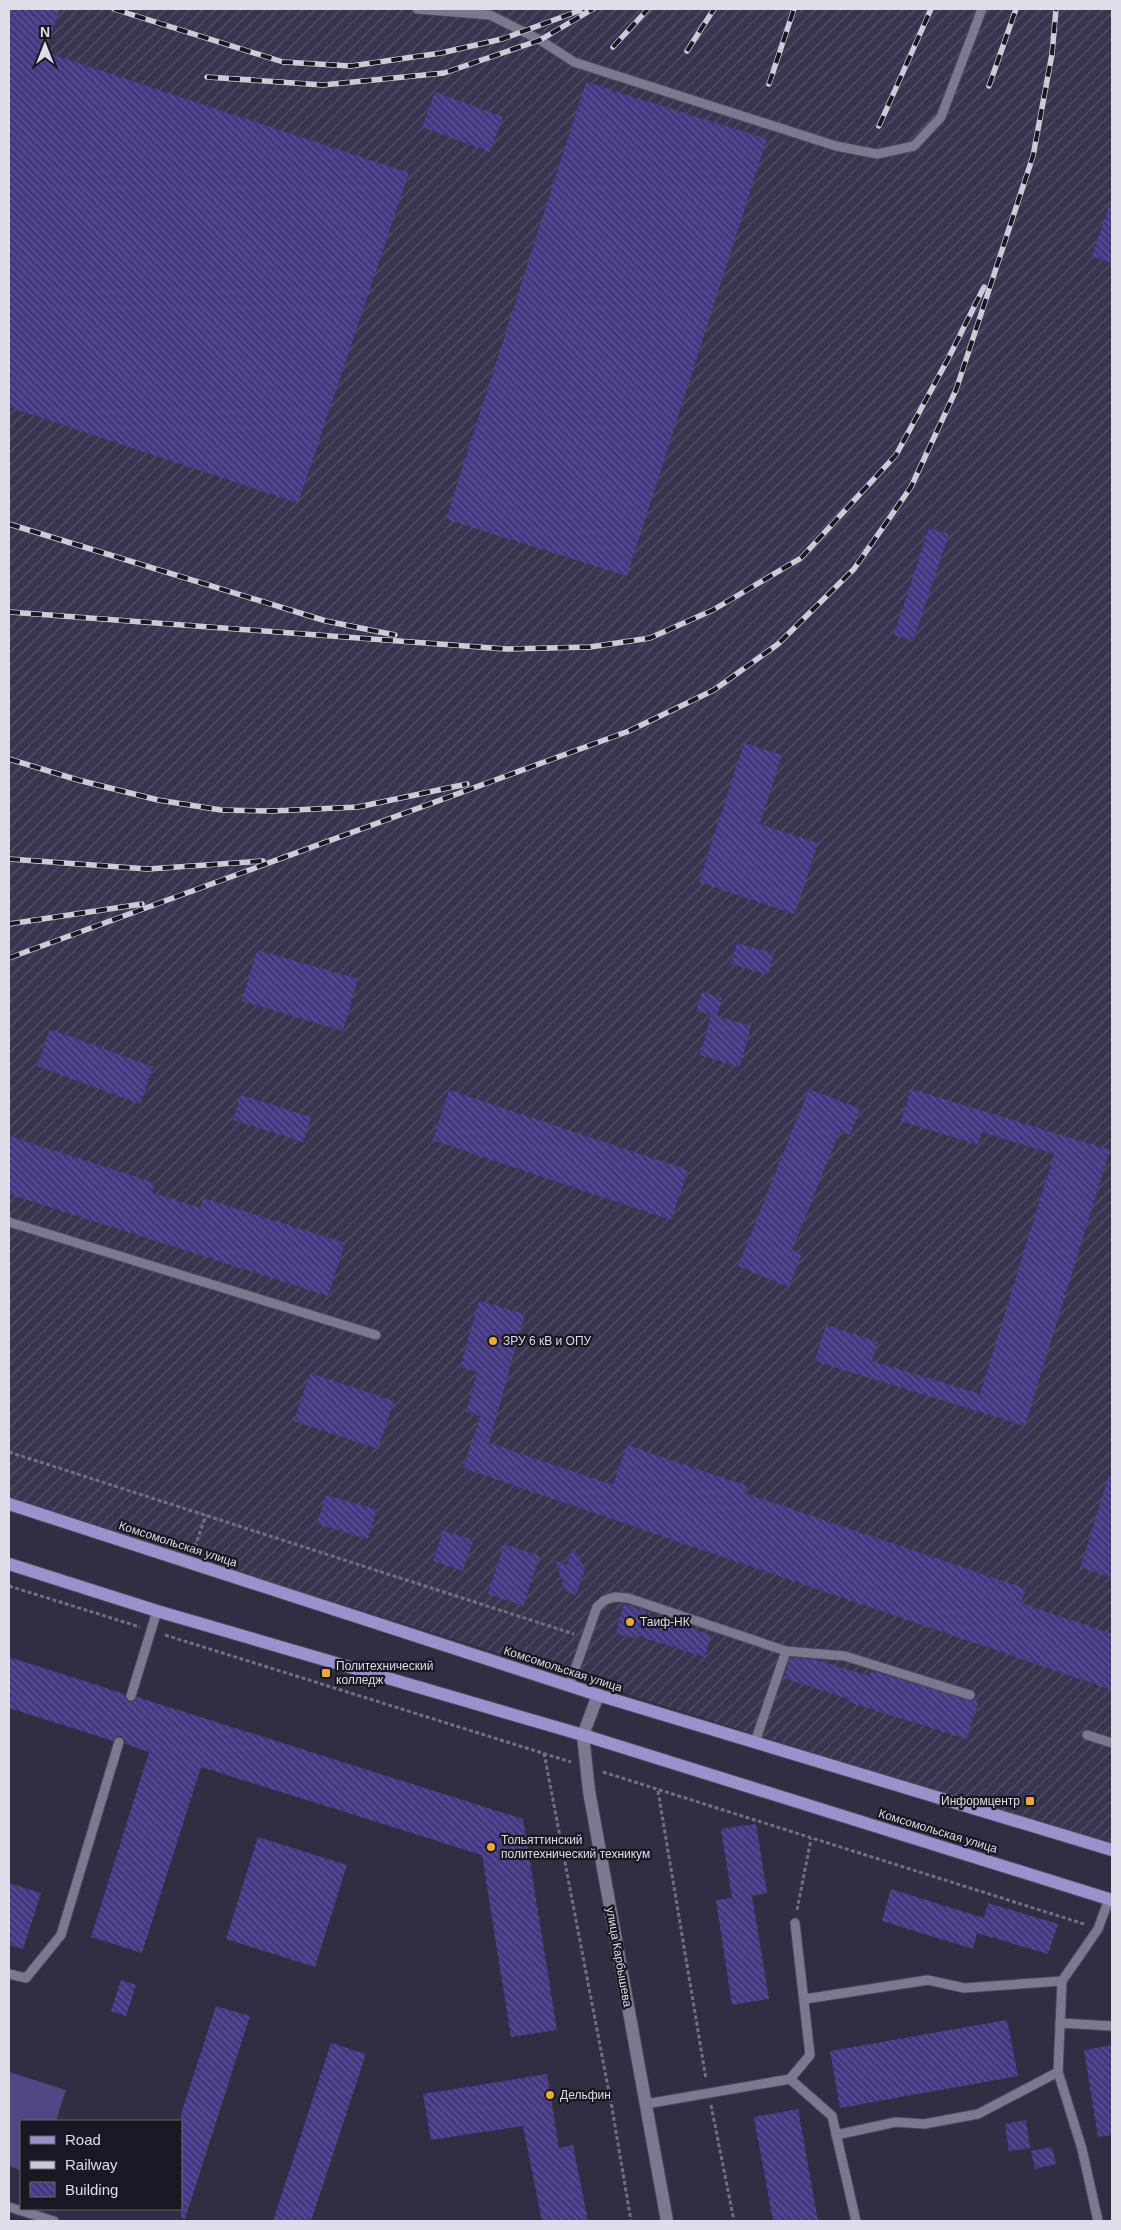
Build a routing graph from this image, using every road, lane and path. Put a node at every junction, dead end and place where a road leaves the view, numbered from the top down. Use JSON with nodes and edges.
{"nodes":[{"id":1,"x":417,"y":9,"type":"edge"},
{"id":2,"x":982,"y":9,"type":"edge"},
{"id":3,"x":9,"y":1222,"type":"edge"},
{"id":4,"x":376,"y":1335,"type":"dead end"},
{"id":5,"x":9,"y":1452,"type":"edge"},
{"id":6,"x":9,"y":1504,"type":"edge"},
{"id":7,"x":206,"y":1515,"type":"junction"},
{"id":8,"x":193,"y":1553,"type":"dead end"},
{"id":9,"x":9,"y":1564,"type":"edge"},
{"id":10,"x":9,"y":1586,"type":"edge"},
{"id":11,"x":157,"y":1611,"type":"junction"},
{"id":12,"x":152,"y":1631,"type":"junction"},
{"id":13,"x":586,"y":1638,"type":"junction"},
{"id":14,"x":786,"y":1651,"type":"junction"},
{"id":15,"x":569,"y":1686,"type":"junction"},
{"id":16,"x":970,"y":1694,"type":"dead end"},
{"id":17,"x":598,"y":1695,"type":"junction"},
{"id":18,"x":132,"y":1696,"type":"dead end"},
{"id":19,"x":583,"y":1735,"type":"junction"},
{"id":20,"x":1087,"y":1735,"type":"dead end"},
{"id":21,"x":119,"y":1742,"type":"dead end"},
{"id":22,"x":754,"y":1742,"type":"junction"},
{"id":23,"x":1112,"y":1743,"type":"edge"},
{"id":24,"x":544,"y":1754,"type":"junction"},
{"id":25,"x":587,"y":1766,"type":"junction"},
{"id":26,"x":658,"y":1792,"type":"junction"},
{"id":27,"x":811,"y":1839,"type":"junction"},
{"id":28,"x":1112,"y":1850,"type":"edge"},
{"id":29,"x":1111,"y":1897,"type":"edge"},
{"id":30,"x":795,"y":1923,"type":"joint"},
{"id":31,"x":1098,"y":1929,"type":"junction"},
{"id":32,"x":9,"y":1974,"type":"edge"},
{"id":33,"x":1062,"y":1981,"type":"junction"},
{"id":34,"x":804,"y":1999,"type":"junction"},
{"id":35,"x":1060,"y":2023,"type":"junction"},
{"id":36,"x":1112,"y":2026,"type":"edge"},
{"id":37,"x":1058,"y":2072,"type":"junction"},
{"id":38,"x":790,"y":2078,"type":"junction"},
{"id":39,"x":708,"y":2092,"type":"junction"},
{"id":40,"x":646,"y":2104,"type":"junction"},
{"id":41,"x":836,"y":2135,"type":"junction"},
{"id":42,"x":9,"y":2207,"type":"edge"},
{"id":43,"x":54,"y":2221,"type":"edge"},
{"id":44,"x":631,"y":2221,"type":"edge"},
{"id":45,"x":667,"y":2221,"type":"edge"},
{"id":46,"x":734,"y":2221,"type":"edge"},
{"id":47,"x":856,"y":2221,"type":"edge"},
{"id":48,"x":1098,"y":2221,"type":"edge"}],
"edges":[{"from":1,"to":2,"type":"lane"},
{"from":3,"to":4,"type":"lane"},
{"from":5,"to":7,"type":"path"},
{"from":6,"to":15,"type":"main road","name":"Комсомольская улица"},
{"from":7,"to":8,"type":"path"},
{"from":7,"to":13,"type":"path"},
{"from":9,"to":11,"type":"main road","name":"Комсомольская улица"},
{"from":10,"to":12,"type":"path"},
{"from":11,"to":12,"type":"lane"},
{"from":11,"to":19,"type":"main road","name":"Комсомольская улица"},
{"from":12,"to":18,"type":"lane"},
{"from":12,"to":24,"type":"path"},
{"from":13,"to":14,"type":"lane"},
{"from":13,"to":15,"type":"lane"},
{"from":14,"to":16,"type":"lane"},
{"from":14,"to":22,"type":"lane"},
{"from":15,"to":17,"type":"main road","name":"Комсомольская улица"},
{"from":17,"to":19,"type":"street","name":"улица Карбышева"},
{"from":17,"to":22,"type":"main road","name":"Комсомольская улица"},
{"from":19,"to":25,"type":"street","name":"улица Карбышева"},
{"from":19,"to":29,"type":"main road","name":"Комсомольская улица"},
{"from":20,"to":23,"type":"lane"},
{"from":21,"to":32,"type":"lane"},
{"from":22,"to":28,"type":"main road","name":"Комсомольская улица"},
{"from":24,"to":25,"type":"path"},
{"from":24,"to":44,"type":"path"},
{"from":25,"to":26,"type":"path"},
{"from":25,"to":40,"type":"street","name":"улица Карбышева"},
{"from":26,"to":27,"type":"path"},
{"from":26,"to":39,"type":"path"},
{"from":27,"to":30,"type":"path"},
{"from":27,"to":31,"type":"path"},
{"from":29,"to":31,"type":"lane"},
{"from":30,"to":34,"type":"lane"},
{"from":31,"to":33,"type":"lane"},
{"from":33,"to":34,"type":"lane"},
{"from":33,"to":35,"type":"lane"},
{"from":34,"to":38,"type":"lane"},
{"from":35,"to":36,"type":"lane"},
{"from":35,"to":37,"type":"lane"},
{"from":37,"to":41,"type":"lane"},
{"from":37,"to":48,"type":"lane"},
{"from":38,"to":39,"type":"lane"},
{"from":38,"to":41,"type":"lane"},
{"from":39,"to":40,"type":"lane"},
{"from":39,"to":46,"type":"path"},
{"from":40,"to":45,"type":"street","name":"улица Карбышева"},
{"from":41,"to":47,"type":"lane"},
{"from":42,"to":43,"type":"lane"}]}
